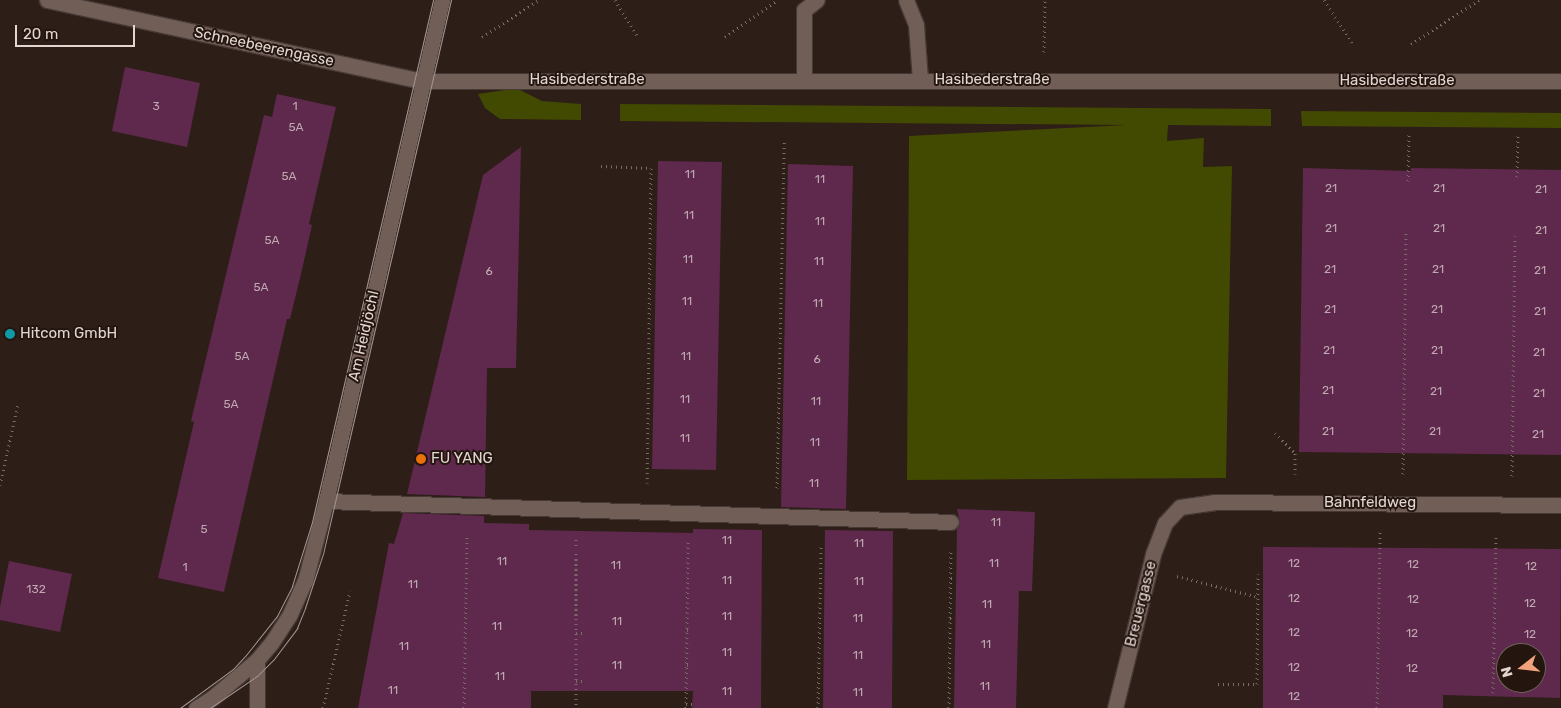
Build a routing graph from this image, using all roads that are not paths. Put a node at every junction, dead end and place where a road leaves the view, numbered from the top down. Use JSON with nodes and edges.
{"nodes":[{"id":1,"x":47,"y":0,"type":"edge"},
{"id":2,"x":442,"y":0,"type":"edge"},
{"id":3,"x":817,"y":0,"type":"edge"},
{"id":4,"x":906,"y":0,"type":"edge"},
{"id":5,"x":804,"y":80,"type":"junction"},
{"id":6,"x":920,"y":80,"type":"junction"},
{"id":7,"x":422,"y":81,"type":"junction"},
{"id":8,"x":1561,"y":81,"type":"edge"},
{"id":9,"x":326,"y":501,"type":"junction"},
{"id":10,"x":1561,"y":504,"type":"edge"},
{"id":11,"x":1180,"y":507,"type":"joint"},
{"id":12,"x":951,"y":522,"type":"road end"},
{"id":13,"x":257,"y":660,"type":"junction"},
{"id":14,"x":196,"y":708,"type":"edge"},
{"id":15,"x":257,"y":708,"type":"edge"},
{"id":16,"x":1115,"y":708,"type":"edge"}],
"edges":[{"from":1,"to":7,"type":"street","name":"Schneebeerengasse"},
{"from":2,"to":7,"type":"street","name":"Am Heidjöchl"},
{"from":3,"to":5,"type":"street"},
{"from":4,"to":6,"type":"street"},
{"from":5,"to":6,"type":"street","name":"Hasibederstraße"},
{"from":5,"to":7,"type":"street","name":"Hasibederstraße"},
{"from":6,"to":8,"type":"street","name":"Hasibederstraße"},
{"from":7,"to":9,"type":"street","name":"Am Heidjöchl"},
{"from":9,"to":12,"type":"street"},
{"from":9,"to":13,"type":"street","name":"Am Heidjöchl"},
{"from":10,"to":11,"type":"street","name":"Bahnfeldweg"},
{"from":11,"to":16,"type":"street","name":"Breuergasse"},
{"from":13,"to":14,"type":"street","name":"Am Heidjöchl"},
{"from":13,"to":15,"type":"street"}]}
